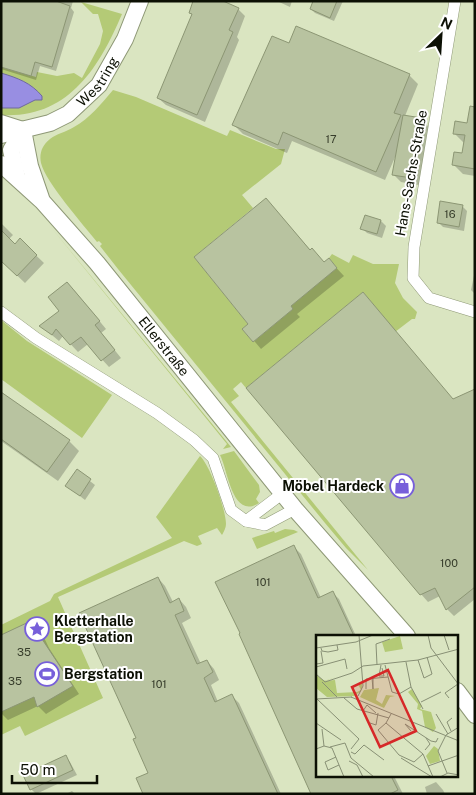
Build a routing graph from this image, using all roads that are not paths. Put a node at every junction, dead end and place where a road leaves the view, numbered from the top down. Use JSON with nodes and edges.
{"nodes":[{"id":1,"x":140,"y":1,"type":"edge"},
{"id":2,"x":455,"y":1,"type":"edge"},
{"id":3,"x":1,"y":122,"type":"edge"},
{"id":4,"x":23,"y":130,"type":"junction"},
{"id":5,"x":1,"y":135,"type":"edge"},
{"id":6,"x":1,"y":164,"type":"edge"},
{"id":7,"x":18,"y":177,"type":"junction"},
{"id":8,"x":42,"y":201,"type":"junction"},
{"id":9,"x":1,"y":312,"type":"edge"},
{"id":10,"x":475,"y":312,"type":"edge"},
{"id":11,"x":283,"y":493,"type":"junction"},
{"id":12,"x":295,"y":509,"type":"junction"},
{"id":13,"x":246,"y":521,"type":"junction"},
{"id":14,"x":406,"y":635,"type":"edge"},
{"id":15,"x":458,"y":692,"type":"edge"},
{"id":16,"x":458,"y":709,"type":"edge"},
{"id":17,"x":475,"y":715,"type":"edge"},
{"id":18,"x":475,"y":728,"type":"edge"}],
"edges":[{"from":1,"to":4,"type":"main road","name":"Westring"},
{"from":2,"to":10,"type":"street","name":"Hans-Sachs-Straße"},
{"from":3,"to":4,"type":"main road"},
{"from":4,"to":5,"type":"main road"},
{"from":4,"to":7,"type":"main road","name":"Ellerstraße"},
{"from":4,"to":8,"type":"main road","name":"Ellerstraße"},
{"from":6,"to":7,"type":"main road"},
{"from":7,"to":8,"type":"main road","name":"Ellerstraße"},
{"from":8,"to":11,"type":"main road","name":"Ellerstraße"},
{"from":9,"to":13,"type":"street"},
{"from":11,"to":12,"type":"main road","name":"Ellerstraße"},
{"from":11,"to":13,"type":"street"},
{"from":12,"to":13,"type":"street"},
{"from":12,"to":14,"type":"main road","name":"Ellerstraße"},
{"from":15,"to":17,"type":"main road"},
{"from":16,"to":18,"type":"main road"}]}
